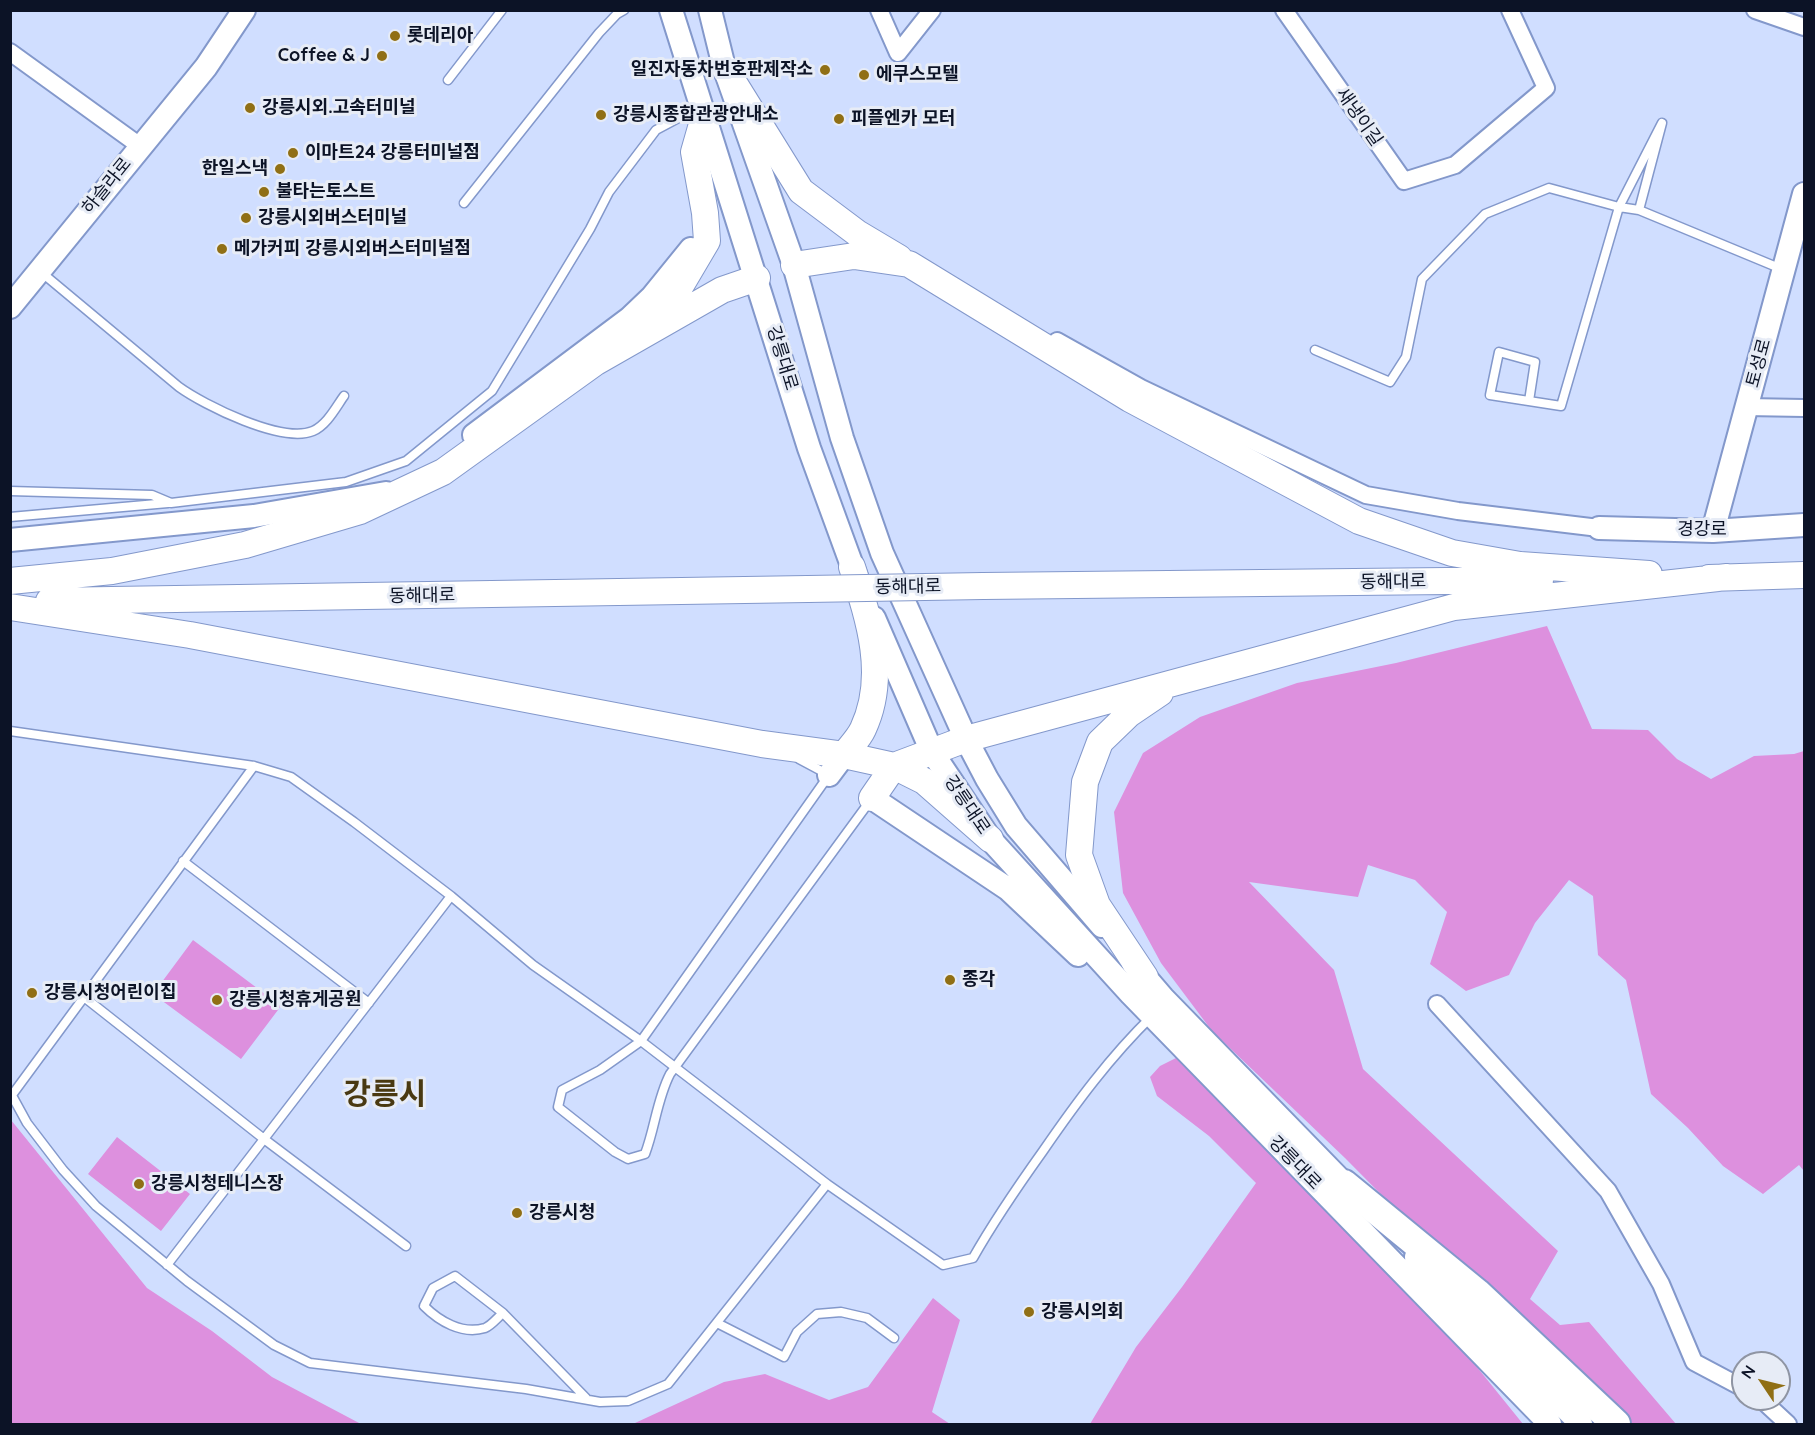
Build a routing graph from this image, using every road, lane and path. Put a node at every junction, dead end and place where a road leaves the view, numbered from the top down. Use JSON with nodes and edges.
{"nodes":[{"id":1,"x":244,"y":10,"type":"edge"},
{"id":2,"x":502,"y":10,"type":"edge"},
{"id":3,"x":624,"y":10,"type":"edge"},
{"id":4,"x":671,"y":10,"type":"edge"},
{"id":5,"x":710,"y":10,"type":"edge"},
{"id":6,"x":879,"y":10,"type":"edge"},
{"id":7,"x":932,"y":10,"type":"edge"},
{"id":8,"x":1284,"y":10,"type":"edge"},
{"id":9,"x":1510,"y":10,"type":"edge"},
{"id":10,"x":1755,"y":10,"type":"edge"},
{"id":11,"x":1804,"y":27,"type":"edge"},
{"id":12,"x":10,"y":52,"type":"edge"},
{"id":13,"x":724,"y":67,"type":"junction"},
{"id":14,"x":448,"y":80,"type":"dead end"},
{"id":15,"x":702,"y":112,"type":"junction"},
{"id":16,"x":140,"y":146,"type":"junction"},
{"id":17,"x":1804,"y":194,"type":"edge"},
{"id":18,"x":816,"y":202,"type":"junction"},
{"id":19,"x":464,"y":203,"type":"dead end"},
{"id":20,"x":1619,"y":207,"type":"junction"},
{"id":21,"x":1639,"y":210,"type":"junction"},
{"id":22,"x":706,"y":232,"type":"junction"},
{"id":23,"x":909,"y":264,"type":"junction"},
{"id":24,"x":794,"y":265,"type":"junction"},
{"id":25,"x":39,"y":270,"type":"junction"},
{"id":26,"x":1784,"y":270,"type":"junction"},
{"id":27,"x":757,"y":278,"type":"junction"},
{"id":28,"x":10,"y":307,"type":"edge"},
{"id":29,"x":1315,"y":350,"type":"dead end"},
{"id":30,"x":596,"y":362,"type":"junction"},
{"id":31,"x":344,"y":396,"type":"dead end"},
{"id":32,"x":1529,"y":401,"type":"junction"},
{"id":33,"x":1746,"y":407,"type":"junction"},
{"id":34,"x":1804,"y":408,"type":"edge"},
{"id":35,"x":442,"y":472,"type":"junction"},
{"id":36,"x":403,"y":485,"type":"junction"},
{"id":37,"x":10,"y":491,"type":"edge"},
{"id":38,"x":171,"y":503,"type":"junction"},
{"id":39,"x":10,"y":517,"type":"edge"},
{"id":40,"x":1804,"y":525,"type":"edge"},
{"id":41,"x":1599,"y":528,"type":"joint"},
{"id":42,"x":1713,"y":531,"type":"junction"},
{"id":43,"x":10,"y":540,"type":"edge"},
{"id":44,"x":852,"y":567,"type":"junction"},
{"id":45,"x":1804,"y":575,"type":"edge"},
{"id":46,"x":1727,"y":577,"type":"junction"},
{"id":47,"x":1698,"y":578,"type":"junction"},
{"id":48,"x":10,"y":581,"type":"edge"},
{"id":49,"x":10,"y":601,"type":"edge"},
{"id":50,"x":10,"y":607,"type":"edge"},
{"id":51,"x":1179,"y":680,"type":"junction"},
{"id":52,"x":10,"y":731,"type":"edge"},
{"id":53,"x":966,"y":740,"type":"junction"},
{"id":54,"x":932,"y":752,"type":"junction"},
{"id":55,"x":836,"y":765,"type":"junction"},
{"id":56,"x":254,"y":766,"type":"junction"},
{"id":57,"x":894,"y":766,"type":"junction"},
{"id":58,"x":872,"y":798,"type":"junction"},
{"id":59,"x":990,"y":839,"type":"junction"},
{"id":60,"x":183,"y":861,"type":"junction"},
{"id":61,"x":451,"y":896,"type":"junction"},
{"id":62,"x":1138,"y":985,"type":"junction"},
{"id":63,"x":84,"y":997,"type":"junction"},
{"id":64,"x":369,"y":1003,"type":"junction"},
{"id":65,"x":1437,"y":1004,"type":"dead end"},
{"id":66,"x":1153,"y":1016,"type":"junction"},
{"id":67,"x":641,"y":1041,"type":"junction"},
{"id":68,"x":676,"y":1069,"type":"junction"},
{"id":69,"x":11,"y":1093,"type":"edge"},
{"id":70,"x":264,"y":1139,"type":"junction"},
{"id":71,"x":826,"y":1184,"type":"junction"},
{"id":72,"x":1344,"y":1184,"type":"junction"},
{"id":73,"x":406,"y":1246,"type":"dead end"},
{"id":74,"x":167,"y":1265,"type":"junction"},
{"id":75,"x":503,"y":1313,"type":"junction"},
{"id":76,"x":717,"y":1323,"type":"junction"},
{"id":77,"x":894,"y":1338,"type":"dead end"},
{"id":78,"x":1731,"y":1382,"type":"edge"},
{"id":79,"x":586,"y":1398,"type":"junction"},
{"id":80,"x":1773,"y":1411,"type":"edge"},
{"id":81,"x":1550,"y":1425,"type":"edge"},
{"id":82,"x":1581,"y":1425,"type":"edge"},
{"id":83,"x":1616,"y":1425,"type":"edge"},
{"id":84,"x":1788,"y":1425,"type":"edge"}],
"edges":[{"from":1,"to":16,"type":"street","name":"하슬라로"},
{"from":2,"to":14,"type":"lane"},
{"from":3,"to":19,"type":"lane"},
{"from":4,"to":15,"type":"street","name":"강릉대로"},
{"from":5,"to":13,"type":"street","name":"강릉대로"},
{"from":6,"to":7,"type":"street"},
{"from":8,"to":9,"type":"street","name":"새냉이길"},
{"from":10,"to":11,"type":"street"},
{"from":12,"to":16,"type":"street"},
{"from":13,"to":18,"type":"main road"},
{"from":13,"to":24,"type":"street","name":"강릉대로"},
{"from":15,"to":22,"type":"main road"},
{"from":15,"to":27,"type":"street","name":"강릉대로"},
{"from":15,"to":38,"type":"lane"},
{"from":16,"to":25,"type":"street","name":"하슬라로"},
{"from":17,"to":26,"type":"street","name":"토성로"},
{"from":18,"to":23,"type":"main road"},
{"from":18,"to":41,"type":"street"},
{"from":20,"to":21,"type":"lane"},
{"from":20,"to":21,"type":"lane"},
{"from":20,"to":29,"type":"lane"},
{"from":20,"to":32,"type":"lane"},
{"from":21,"to":26,"type":"lane"},
{"from":22,"to":30,"type":"main road"},
{"from":22,"to":36,"type":"street"},
{"from":23,"to":24,"type":"main road"},
{"from":23,"to":47,"type":"main road"},
{"from":24,"to":27,"type":"street"},
{"from":24,"to":53,"type":"street","name":"강릉대로"},
{"from":25,"to":28,"type":"street","name":"하슬라로"},
{"from":25,"to":31,"type":"lane"},
{"from":26,"to":33,"type":"street","name":"토성로"},
{"from":27,"to":30,"type":"main road"},
{"from":27,"to":44,"type":"street","name":"강릉대로"},
{"from":30,"to":35,"type":"main road"},
{"from":32,"to":32,"type":"lane"},
{"from":33,"to":34,"type":"street"},
{"from":33,"to":42,"type":"street","name":"토성로"},
{"from":35,"to":36,"type":"street"},
{"from":35,"to":48,"type":"main road"},
{"from":36,"to":43,"type":"street"},
{"from":37,"to":38,"type":"lane"},
{"from":38,"to":39,"type":"lane"},
{"from":40,"to":42,"type":"street","name":"경강로"},
{"from":41,"to":42,"type":"street","name":"경강로"},
{"from":44,"to":54,"type":"street","name":"강릉대로"},
{"from":44,"to":55,"type":"main road"},
{"from":45,"to":46,"type":"main road","name":"동해대로"},
{"from":46,"to":47,"type":"main road","name":"동해대로"},
{"from":46,"to":51,"type":"main road"},
{"from":47,"to":49,"type":"main road","name":"동해대로","bridge":true},
{"from":50,"to":55,"type":"main road"},
{"from":51,"to":53,"type":"main road"},
{"from":51,"to":62,"type":"main road"},
{"from":52,"to":56,"type":"lane"},
{"from":53,"to":54,"type":"main road"},
{"from":53,"to":62,"type":"street","name":"강릉대로"},
{"from":54,"to":57,"type":"main road"},
{"from":54,"to":59,"type":"street","name":"강릉대로"},
{"from":55,"to":57,"type":"main road"},
{"from":55,"to":67,"type":"lane"},
{"from":56,"to":60,"type":"lane"},
{"from":56,"to":61,"type":"lane"},
{"from":57,"to":58,"type":"main road"},
{"from":57,"to":59,"type":"main road"},
{"from":58,"to":62,"type":"street"},
{"from":58,"to":68,"type":"lane"},
{"from":59,"to":62,"type":"street","name":"강릉대로"},
{"from":60,"to":63,"type":"lane"},
{"from":60,"to":64,"type":"lane"},
{"from":61,"to":64,"type":"lane"},
{"from":61,"to":67,"type":"lane"},
{"from":62,"to":66,"type":"street","name":"강릉대로"},
{"from":62,"to":72,"type":"street","name":"강릉대로"},
{"from":63,"to":69,"type":"lane"},
{"from":63,"to":70,"type":"lane"},
{"from":64,"to":70,"type":"lane"},
{"from":65,"to":78,"type":"street"},
{"from":66,"to":71,"type":"lane"},
{"from":66,"to":81,"type":"street","name":"강릉대로"},
{"from":67,"to":68,"type":"lane"},
{"from":67,"to":68,"type":"lane"},
{"from":68,"to":71,"type":"lane"},
{"from":69,"to":74,"type":"lane"},
{"from":70,"to":73,"type":"lane"},
{"from":70,"to":74,"type":"lane"},
{"from":71,"to":76,"type":"lane"},
{"from":72,"to":82,"type":"street","name":"강릉대로"},
{"from":72,"to":83,"type":"highway"},
{"from":74,"to":79,"type":"lane"},
{"from":75,"to":75,"type":"lane"},
{"from":75,"to":79,"type":"lane"},
{"from":76,"to":77,"type":"lane"},
{"from":76,"to":79,"type":"lane"},
{"from":80,"to":84,"type":"street"}]}
